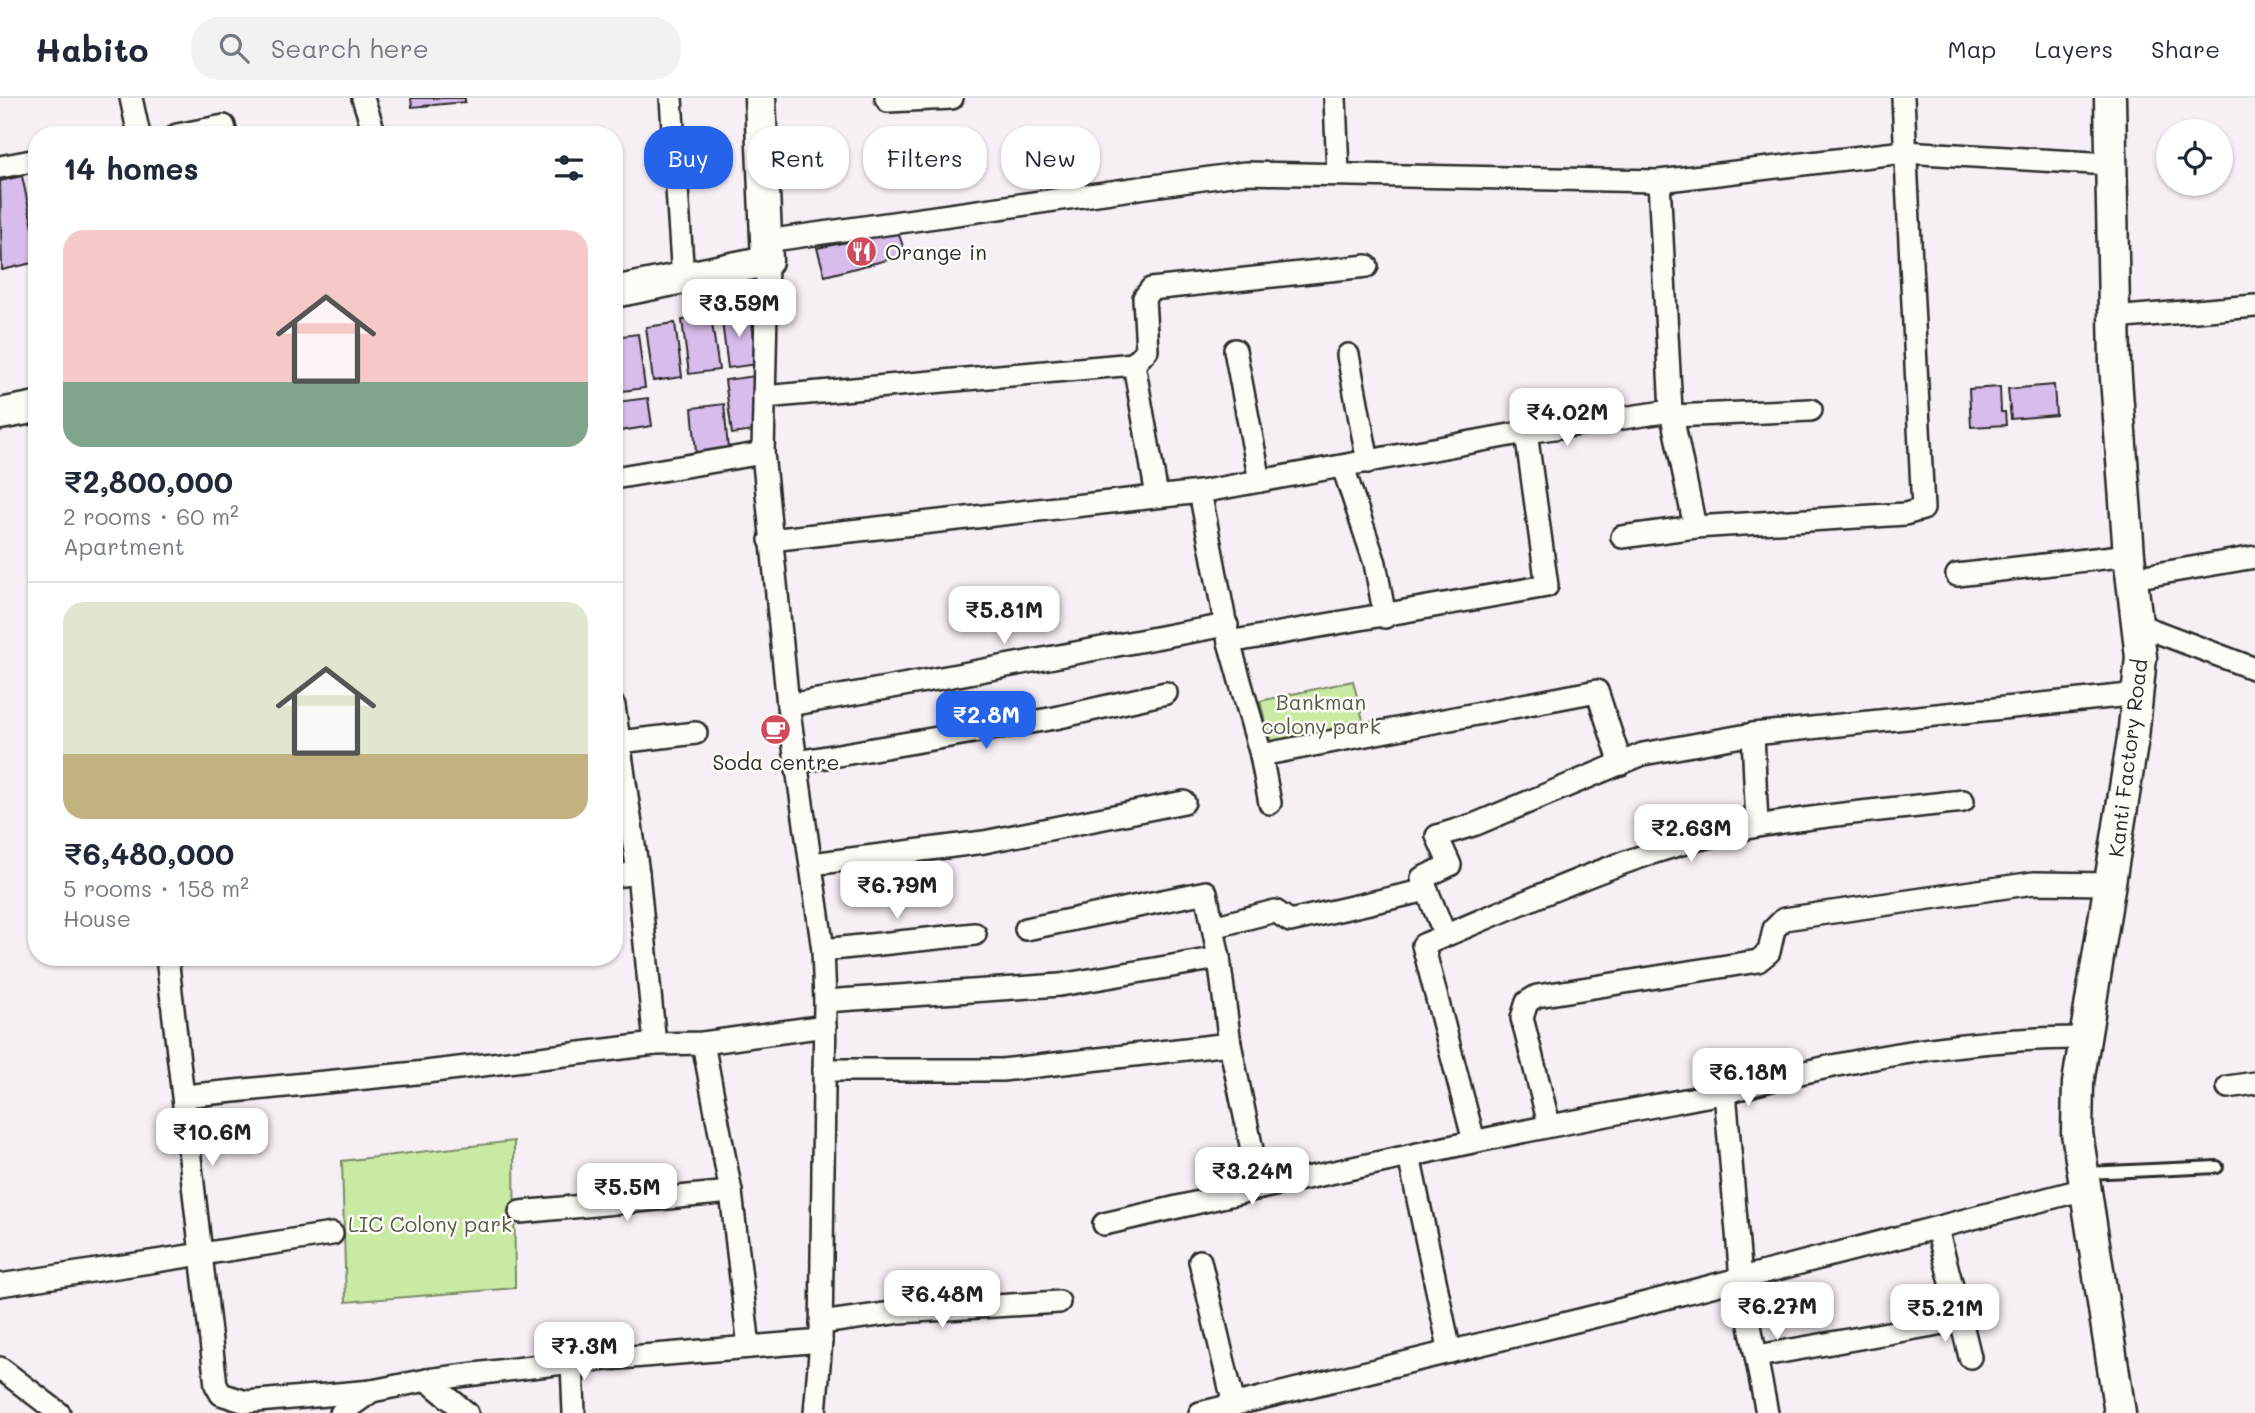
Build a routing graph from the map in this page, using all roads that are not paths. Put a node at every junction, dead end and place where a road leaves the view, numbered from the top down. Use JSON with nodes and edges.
{"nodes":[{"id":1,"x":131,"y":98,"type":"edge"},
{"id":2,"x":363,"y":98,"type":"edge"},
{"id":3,"x":671,"y":98,"type":"edge"},
{"id":4,"x":760,"y":98,"type":"edge"},
{"id":5,"x":886,"y":98,"type":"edge"},
{"id":6,"x":952,"y":98,"type":"edge"},
{"id":7,"x":1335,"y":98,"type":"edge"},
{"id":8,"x":1903,"y":98,"type":"edge"},
{"id":9,"x":2110,"y":98,"type":"edge"},
{"id":10,"x":137,"y":126,"type":"edge"},
{"id":11,"x":372,"y":126,"type":"edge"},
{"id":12,"x":1904,"y":152,"type":"junction"},
{"id":13,"x":28,"y":162,"type":"edge"},
{"id":14,"x":2110,"y":164,"type":"junction"},
{"id":15,"x":0,"y":167,"type":"edge"},
{"id":16,"x":1338,"y":174,"type":"junction"},
{"id":17,"x":1659,"y":181,"type":"junction"},
{"id":18,"x":766,"y":251,"type":"junction"},
{"id":19,"x":1367,"y":266,"type":"dead end"},
{"id":20,"x":683,"y":279,"type":"junction"},
{"id":21,"x":623,"y":290,"type":"edge"},
{"id":22,"x":2255,"y":306,"type":"edge"},
{"id":23,"x":2113,"y":318,"type":"junction"},
{"id":24,"x":1235,"y":350,"type":"dead end"},
{"id":25,"x":1348,"y":355,"type":"dead end"},
{"id":26,"x":1134,"y":364,"type":"junction"},
{"id":27,"x":764,"y":397,"type":"junction"},
{"id":28,"x":28,"y":409,"type":"edge"},
{"id":29,"x":1811,"y":410,"type":"dead end"},
{"id":30,"x":0,"y":414,"type":"edge"},
{"id":31,"x":1671,"y":414,"type":"junction"},
{"id":32,"x":1526,"y":432,"type":"junction"},
{"id":33,"x":763,"y":453,"type":"junction"},
{"id":34,"x":1368,"y":462,"type":"junction"},
{"id":35,"x":1343,"y":467,"type":"junction"},
{"id":36,"x":623,"y":476,"type":"edge"},
{"id":37,"x":1260,"y":481,"type":"junction"},
{"id":38,"x":1200,"y":492,"type":"junction"},
{"id":39,"x":1157,"y":496,"type":"junction"},
{"id":40,"x":1695,"y":527,"type":"junction"},
{"id":41,"x":1622,"y":537,"type":"dead end"},
{"id":42,"x":770,"y":540,"type":"junction"},
{"id":43,"x":2255,"y":557,"type":"edge"},
{"id":44,"x":2131,"y":566,"type":"junction"},
{"id":45,"x":1957,"y":575,"type":"dead end"},
{"id":46,"x":1385,"y":617,"type":"junction"},
{"id":47,"x":2139,"y":625,"type":"junction"},
{"id":48,"x":1228,"y":634,"type":"junction"},
{"id":49,"x":2255,"y":669,"type":"edge"},
{"id":50,"x":1166,"y":693,"type":"dead end"},
{"id":51,"x":2139,"y":694,"type":"junction"},
{"id":52,"x":788,"y":705,"type":"junction"},
{"id":53,"x":696,"y":733,"type":"dead end"},
{"id":54,"x":1753,"y":734,"type":"junction"},
{"id":55,"x":623,"y":742,"type":"edge"},
{"id":56,"x":1261,"y":755,"type":"junction"},
{"id":57,"x":797,"y":762,"type":"junction"},
{"id":58,"x":623,"y":764,"type":"edge"},
{"id":59,"x":1621,"y":764,"type":"junction"},
{"id":60,"x":1964,"y":801,"type":"dead end"},
{"id":61,"x":1184,"y":802,"type":"dead end"},
{"id":62,"x":1270,"y":803,"type":"dead end"},
{"id":63,"x":1757,"y":826,"type":"junction"},
{"id":64,"x":812,"y":864,"type":"junction"},
{"id":65,"x":638,"y":873,"type":"junction"},
{"id":66,"x":623,"y":875,"type":"edge"},
{"id":67,"x":2110,"y":884,"type":"junction"},
{"id":68,"x":1427,"y":890,"type":"junction"},
{"id":69,"x":1213,"y":927,"type":"junction"},
{"id":70,"x":1026,"y":929,"type":"dead end"},
{"id":71,"x":975,"y":934,"type":"dead end"},
{"id":72,"x":1446,"y":935,"type":"junction"},
{"id":73,"x":823,"y":950,"type":"junction"},
{"id":74,"x":1219,"y":958,"type":"junction"},
{"id":75,"x":168,"y":966,"type":"edge"},
{"id":76,"x":825,"y":1001,"type":"junction"},
{"id":77,"x":825,"y":1026,"type":"junction"},
{"id":78,"x":2085,"y":1038,"type":"junction"},
{"id":79,"x":703,"y":1042,"type":"junction"},
{"id":80,"x":656,"y":1044,"type":"junction"},
{"id":81,"x":1230,"y":1044,"type":"junction"},
{"id":82,"x":824,"y":1070,"type":"junction"},
{"id":83,"x":2255,"y":1083,"type":"edge"},
{"id":84,"x":2228,"y":1087,"type":"dead end"},
{"id":85,"x":1725,"y":1092,"type":"junction"},
{"id":86,"x":184,"y":1096,"type":"junction"},
{"id":87,"x":1549,"y":1124,"type":"junction"},
{"id":88,"x":1474,"y":1141,"type":"junction"},
{"id":89,"x":1409,"y":1156,"type":"junction"},
{"id":90,"x":2217,"y":1167,"type":"dead end"},
{"id":91,"x":2084,"y":1181,"type":"junction"},
{"id":92,"x":1260,"y":1188,"type":"junction"},
{"id":93,"x":731,"y":1192,"type":"junction"},
{"id":94,"x":520,"y":1212,"type":"dead end"},
{"id":95,"x":1104,"y":1224,"type":"dead end"},
{"id":96,"x":1937,"y":1229,"type":"junction"},
{"id":97,"x":332,"y":1234,"type":"dead end"},
{"id":98,"x":200,"y":1253,"type":"junction"},
{"id":99,"x":1200,"y":1261,"type":"dead end"},
{"id":100,"x":1741,"y":1279,"type":"junction"},
{"id":101,"x":0,"y":1285,"type":"edge"},
{"id":102,"x":1059,"y":1302,"type":"dead end"},
{"id":103,"x":1961,"y":1320,"type":"junction"},
{"id":104,"x":821,"y":1332,"type":"junction"},
{"id":105,"x":749,"y":1347,"type":"junction"},
{"id":106,"x":1450,"y":1352,"type":"junction"},
{"id":107,"x":1758,"y":1356,"type":"junction"},
{"id":108,"x":1970,"y":1357,"type":"dead end"},
{"id":109,"x":572,"y":1362,"type":"junction"},
{"id":110,"x":0,"y":1368,"type":"edge"},
{"id":111,"x":427,"y":1380,"type":"junction"},
{"id":112,"x":372,"y":1391,"type":"junction"},
{"id":113,"x":222,"y":1404,"type":"edge"},
{"id":114,"x":1234,"y":1405,"type":"junction"},
{"id":115,"x":300,"y":1406,"type":"edge"},
{"id":116,"x":59,"y":1413,"type":"edge"},
{"id":117,"x":341,"y":1413,"type":"edge"},
{"id":118,"x":467,"y":1413,"type":"edge"},
{"id":119,"x":574,"y":1413,"type":"edge"},
{"id":120,"x":815,"y":1413,"type":"edge"},
{"id":121,"x":1200,"y":1413,"type":"edge"},
{"id":122,"x":1767,"y":1413,"type":"edge"},
{"id":123,"x":2120,"y":1413,"type":"edge"}],
"edges":[{"from":1,"to":10,"type":"street"},
{"from":2,"to":11,"type":"street"},
{"from":3,"to":20,"type":"street"},
{"from":4,"to":18,"type":"street"},
{"from":5,"to":6,"type":"street"},
{"from":7,"to":16,"type":"street"},
{"from":8,"to":12,"type":"street"},
{"from":9,"to":14,"type":"street","name":"Kanti Factory Road"},
{"from":12,"to":14,"type":"street"},
{"from":12,"to":17,"type":"street"},
{"from":12,"to":40,"type":"street"},
{"from":13,"to":15,"type":"street"},
{"from":14,"to":23,"type":"street","name":"Kanti Factory Road"},
{"from":16,"to":17,"type":"street"},
{"from":16,"to":18,"type":"street"},
{"from":17,"to":31,"type":"street"},
{"from":18,"to":20,"type":"street"},
{"from":18,"to":27,"type":"street"},
{"from":19,"to":26,"type":"street"},
{"from":20,"to":21,"type":"street"},
{"from":22,"to":23,"type":"street"},
{"from":23,"to":44,"type":"street","name":"Kanti Factory Road"},
{"from":24,"to":37,"type":"street"},
{"from":25,"to":34,"type":"street"},
{"from":26,"to":27,"type":"street"},
{"from":26,"to":39,"type":"street"},
{"from":27,"to":33,"type":"street"},
{"from":28,"to":30,"type":"street"},
{"from":29,"to":31,"type":"street"},
{"from":31,"to":32,"type":"street"},
{"from":31,"to":40,"type":"street"},
{"from":32,"to":34,"type":"street"},
{"from":32,"to":46,"type":"street"},
{"from":33,"to":36,"type":"street"},
{"from":33,"to":42,"type":"street"},
{"from":34,"to":35,"type":"street"},
{"from":35,"to":37,"type":"street"},
{"from":35,"to":46,"type":"street"},
{"from":37,"to":38,"type":"street"},
{"from":38,"to":39,"type":"street"},
{"from":38,"to":48,"type":"street"},
{"from":39,"to":42,"type":"street"},
{"from":40,"to":41,"type":"street"},
{"from":42,"to":52,"type":"street"},
{"from":43,"to":44,"type":"street"},
{"from":44,"to":45,"type":"street"},
{"from":44,"to":47,"type":"street","name":"Kanti Factory Road"},
{"from":46,"to":48,"type":"street"},
{"from":47,"to":49,"type":"street"},
{"from":47,"to":51,"type":"street","name":"Kanti Factory Road"},
{"from":48,"to":52,"type":"street"},
{"from":48,"to":56,"type":"street"},
{"from":50,"to":57,"type":"street"},
{"from":51,"to":54,"type":"street"},
{"from":51,"to":67,"type":"street","name":"Kanti Factory Road"},
{"from":52,"to":57,"type":"street"},
{"from":53,"to":55,"type":"street"},
{"from":54,"to":59,"type":"street"},
{"from":54,"to":63,"type":"street"},
{"from":56,"to":59,"type":"street"},
{"from":56,"to":62,"type":"street"},
{"from":57,"to":64,"type":"street"},
{"from":58,"to":65,"type":"street"},
{"from":59,"to":68,"type":"street"},
{"from":60,"to":63,"type":"street"},
{"from":61,"to":64,"type":"street"},
{"from":63,"to":72,"type":"street"},
{"from":64,"to":73,"type":"street"},
{"from":65,"to":66,"type":"street"},
{"from":65,"to":80,"type":"street"},
{"from":67,"to":78,"type":"street","name":"Kanti Factory Road"},
{"from":67,"to":87,"type":"street"},
{"from":68,"to":69,"type":"street"},
{"from":68,"to":72,"type":"street"},
{"from":69,"to":70,"type":"street"},
{"from":69,"to":74,"type":"street"},
{"from":71,"to":73,"type":"street"},
{"from":72,"to":88,"type":"street"},
{"from":73,"to":76,"type":"street"},
{"from":74,"to":76,"type":"street"},
{"from":74,"to":81,"type":"street"},
{"from":75,"to":86,"type":"street"},
{"from":76,"to":77,"type":"street"},
{"from":77,"to":79,"type":"street"},
{"from":77,"to":82,"type":"street"},
{"from":78,"to":85,"type":"street"},
{"from":78,"to":91,"type":"street","name":"Kanti Factory Road"},
{"from":79,"to":80,"type":"street"},
{"from":79,"to":93,"type":"street"},
{"from":80,"to":86,"type":"street"},
{"from":81,"to":82,"type":"street"},
{"from":81,"to":92,"type":"street"},
{"from":82,"to":104,"type":"street"},
{"from":83,"to":84,"type":"street"},
{"from":85,"to":87,"type":"street"},
{"from":85,"to":100,"type":"street"},
{"from":86,"to":98,"type":"street"},
{"from":87,"to":88,"type":"street"},
{"from":88,"to":89,"type":"street"},
{"from":89,"to":92,"type":"street"},
{"from":89,"to":106,"type":"street"},
{"from":90,"to":91,"type":"lane"},
{"from":91,"to":96,"type":"street"},
{"from":91,"to":123,"type":"street","name":"Kanti Factory Road"},
{"from":92,"to":95,"type":"street"},
{"from":93,"to":94,"type":"street"},
{"from":93,"to":105,"type":"street"},
{"from":96,"to":100,"type":"street"},
{"from":96,"to":103,"type":"street"},
{"from":97,"to":98,"type":"street"},
{"from":98,"to":101,"type":"street"},
{"from":98,"to":113,"type":"street"},
{"from":99,"to":114,"type":"street"},
{"from":100,"to":106,"type":"street"},
{"from":100,"to":107,"type":"street"},
{"from":102,"to":104,"type":"street"},
{"from":103,"to":107,"type":"street"},
{"from":103,"to":108,"type":"street"},
{"from":104,"to":105,"type":"street"},
{"from":104,"to":120,"type":"street"},
{"from":105,"to":109,"type":"street"},
{"from":106,"to":114,"type":"street"},
{"from":107,"to":122,"type":"street"},
{"from":109,"to":111,"type":"street"},
{"from":109,"to":119,"type":"street"},
{"from":110,"to":116,"type":"street"},
{"from":111,"to":112,"type":"street"},
{"from":111,"to":118,"type":"street"},
{"from":112,"to":115,"type":"street"},
{"from":112,"to":117,"type":"street"},
{"from":113,"to":115,"type":"street"},
{"from":114,"to":121,"type":"street"}]}
